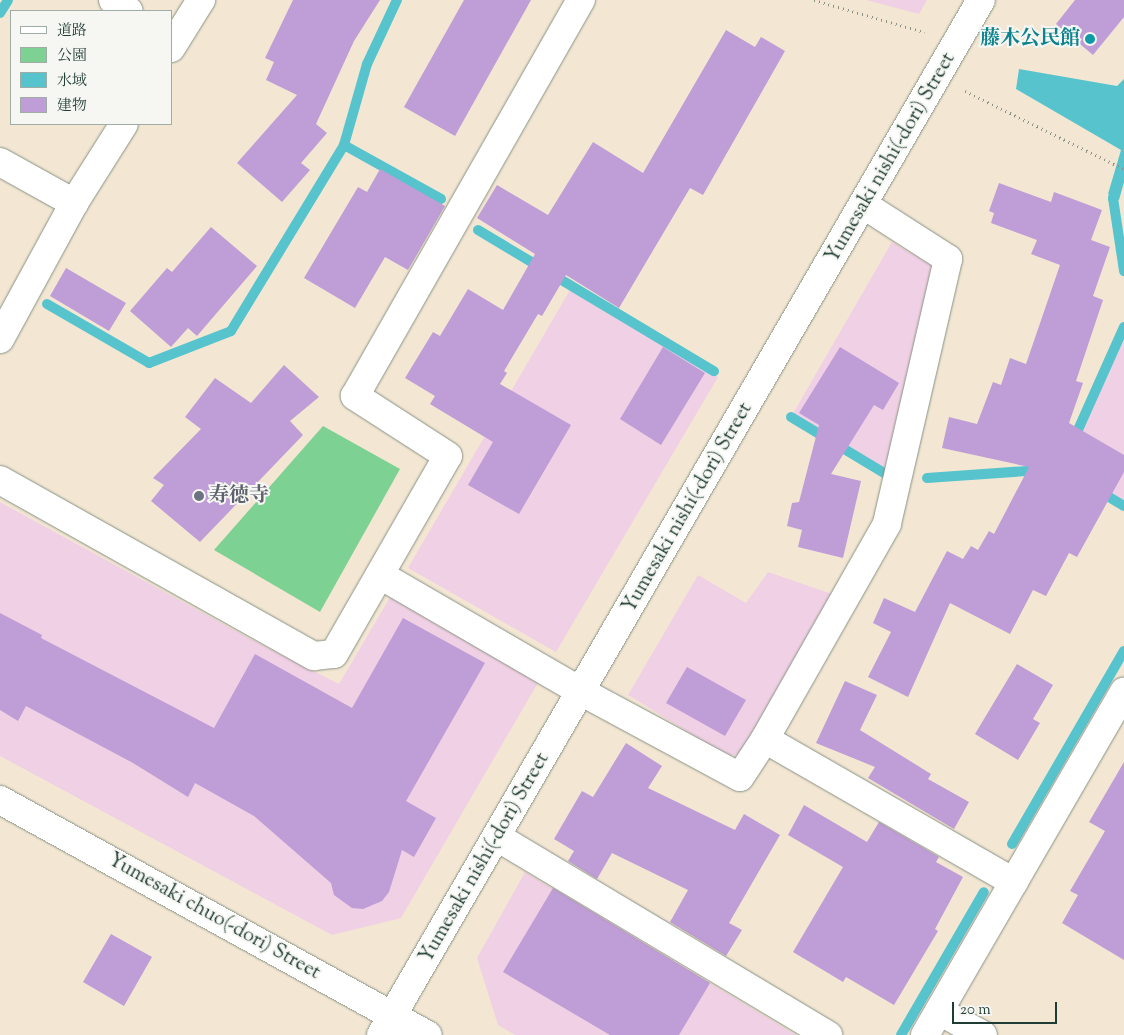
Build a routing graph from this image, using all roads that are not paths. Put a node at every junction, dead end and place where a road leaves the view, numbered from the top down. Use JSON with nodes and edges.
{"nodes":[{"id":1,"x":113,"y":0,"type":"edge"},
{"id":2,"x":201,"y":0,"type":"edge"},
{"id":3,"x":581,"y":0,"type":"edge"},
{"id":4,"x":981,"y":0,"type":"edge"},
{"id":5,"x":128,"y":10,"type":"edge"},
{"id":6,"x":172,"y":44,"type":"edge"},
{"id":7,"x":123,"y":125,"type":"edge"},
{"id":8,"x":0,"y":162,"type":"edge"},
{"id":9,"x":74,"y":203,"type":"junction"},
{"id":10,"x":864,"y":205,"type":"junction"},
{"id":11,"x":0,"y":339,"type":"edge"},
{"id":12,"x":0,"y":480,"type":"edge"},
{"id":13,"x":380,"y":575,"type":"junction"},
{"id":14,"x":582,"y":692,"type":"junction"},
{"id":15,"x":1124,"y":692,"type":"edge"},
{"id":16,"x":765,"y":739,"type":"junction"},
{"id":17,"x":0,"y":800,"type":"edge"},
{"id":18,"x":497,"y":837,"type":"junction"},
{"id":19,"x":1014,"y":882,"type":"junction"},
{"id":20,"x":939,"y":1010,"type":"junction"},
{"id":21,"x":387,"y":1025,"type":"edge"},
{"id":22,"x":428,"y":1035,"type":"edge"},
{"id":23,"x":828,"y":1035,"type":"edge"},
{"id":24,"x":925,"y":1035,"type":"edge"},
{"id":25,"x":983,"y":1035,"type":"edge"}],
"edges":[{"from":1,"to":5,"type":"street"},
{"from":2,"to":6,"type":"street"},
{"from":3,"to":13,"type":"street"},
{"from":4,"to":10,"type":"street","name":"Yumesaki nishi(-dori) Street"},
{"from":7,"to":9,"type":"street"},
{"from":8,"to":9,"type":"street"},
{"from":9,"to":11,"type":"street"},
{"from":10,"to":14,"type":"street","name":"Yumesaki nishi(-dori) Street"},
{"from":10,"to":16,"type":"street"},
{"from":12,"to":13,"type":"street"},
{"from":13,"to":14,"type":"street"},
{"from":14,"to":16,"type":"street"},
{"from":14,"to":18,"type":"street","name":"Yumesaki nishi(-dori) Street"},
{"from":15,"to":19,"type":"street"},
{"from":16,"to":19,"type":"street"},
{"from":17,"to":21,"type":"street","name":"Yumesaki chuo(-dori) Street"},
{"from":18,"to":21,"type":"street","name":"Yumesaki nishi(-dori) Street"},
{"from":18,"to":23,"type":"street"},
{"from":19,"to":20,"type":"street"},
{"from":20,"to":24,"type":"street"},
{"from":20,"to":25,"type":"street"},
{"from":21,"to":22,"type":"street","name":"Yumesaki chuo(-dori) Street"}]}
